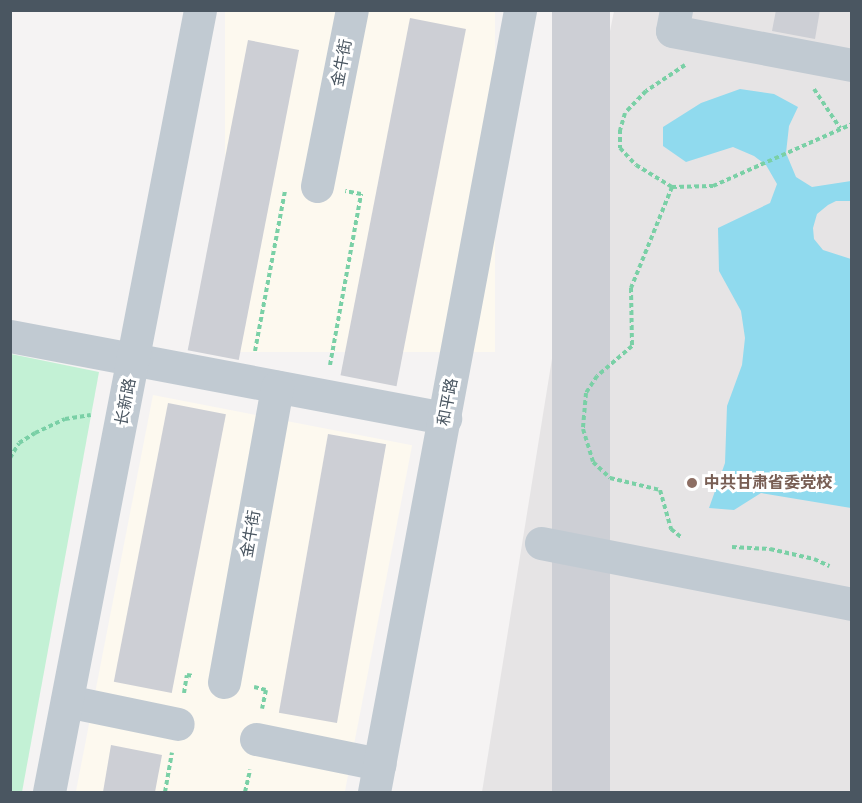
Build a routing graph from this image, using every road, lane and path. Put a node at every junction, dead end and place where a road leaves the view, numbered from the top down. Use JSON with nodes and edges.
{"nodes":[{"id":1,"x":200,"y":10,"type":"edge"},
{"id":2,"x":352,"y":10,"type":"edge"},
{"id":3,"x":520,"y":10,"type":"edge"},
{"id":4,"x":676,"y":10,"type":"edge"},
{"id":5,"x":689,"y":62,"type":"dead end"},
{"id":6,"x":852,"y":64,"type":"edge"},
{"id":7,"x":807,"y":81,"type":"dead end"},
{"id":8,"x":852,"y":124,"type":"edge"},
{"id":9,"x":840,"y":128,"type":"junction"},
{"id":10,"x":317,"y":186,"type":"junction"},
{"id":11,"x":672,"y":187,"type":"junction"},
{"id":12,"x":10,"y":336,"type":"edge"},
{"id":13,"x":134,"y":360,"type":"junction"},
{"id":14,"x":264,"y":384,"type":"junction"},
{"id":15,"x":325,"y":396,"type":"junction"},
{"id":16,"x":125,"y":410,"type":"junction"},
{"id":17,"x":445,"y":418,"type":"junction"},
{"id":18,"x":10,"y":458,"type":"edge"},
{"id":19,"x":686,"y":542,"type":"dead end"},
{"id":20,"x":541,"y":543,"type":"dead end"},
{"id":21,"x":726,"y":548,"type":"dead end"},
{"id":22,"x":834,"y":568,"type":"dead end"},
{"id":23,"x":852,"y":604,"type":"edge"},
{"id":24,"x":224,"y":682,"type":"dead end"},
{"id":25,"x":67,"y":701,"type":"junction"},
{"id":26,"x":178,"y":724,"type":"joint"},
{"id":27,"x":256,"y":739,"type":"dead end"},
{"id":28,"x":376,"y":778,"type":"edge"},
{"id":29,"x":50,"y":792,"type":"edge"},
{"id":30,"x":165,"y":792,"type":"edge"}],
"edges":[{"from":1,"to":13,"type":"street","name":"长新路"},
{"from":2,"to":10,"type":"street","name":"金牛街"},
{"from":3,"to":17,"type":"street","name":"和平路"},
{"from":4,"to":6,"type":"street"},
{"from":5,"to":11,"type":"path"},
{"from":7,"to":9,"type":"path"},
{"from":8,"to":9,"type":"path"},
{"from":9,"to":11,"type":"path"},
{"from":10,"to":14,"type":"path"},
{"from":10,"to":15,"type":"path"},
{"from":11,"to":19,"type":"path"},
{"from":12,"to":13,"type":"street"},
{"from":13,"to":14,"type":"street"},
{"from":13,"to":16,"type":"street","name":"长新路"},
{"from":14,"to":15,"type":"street"},
{"from":14,"to":24,"type":"street","name":"金牛街"},
{"from":15,"to":17,"type":"street"},
{"from":16,"to":18,"type":"path"},
{"from":16,"to":25,"type":"street","name":"长新路"},
{"from":17,"to":28,"type":"street","name":"和平路"},
{"from":20,"to":23,"type":"street"},
{"from":21,"to":22,"type":"path"},
{"from":25,"to":26,"type":"street"},
{"from":25,"to":29,"type":"street","name":"长新路"},
{"from":26,"to":30,"type":"path"},
{"from":27,"to":28,"type":"street"}]}
